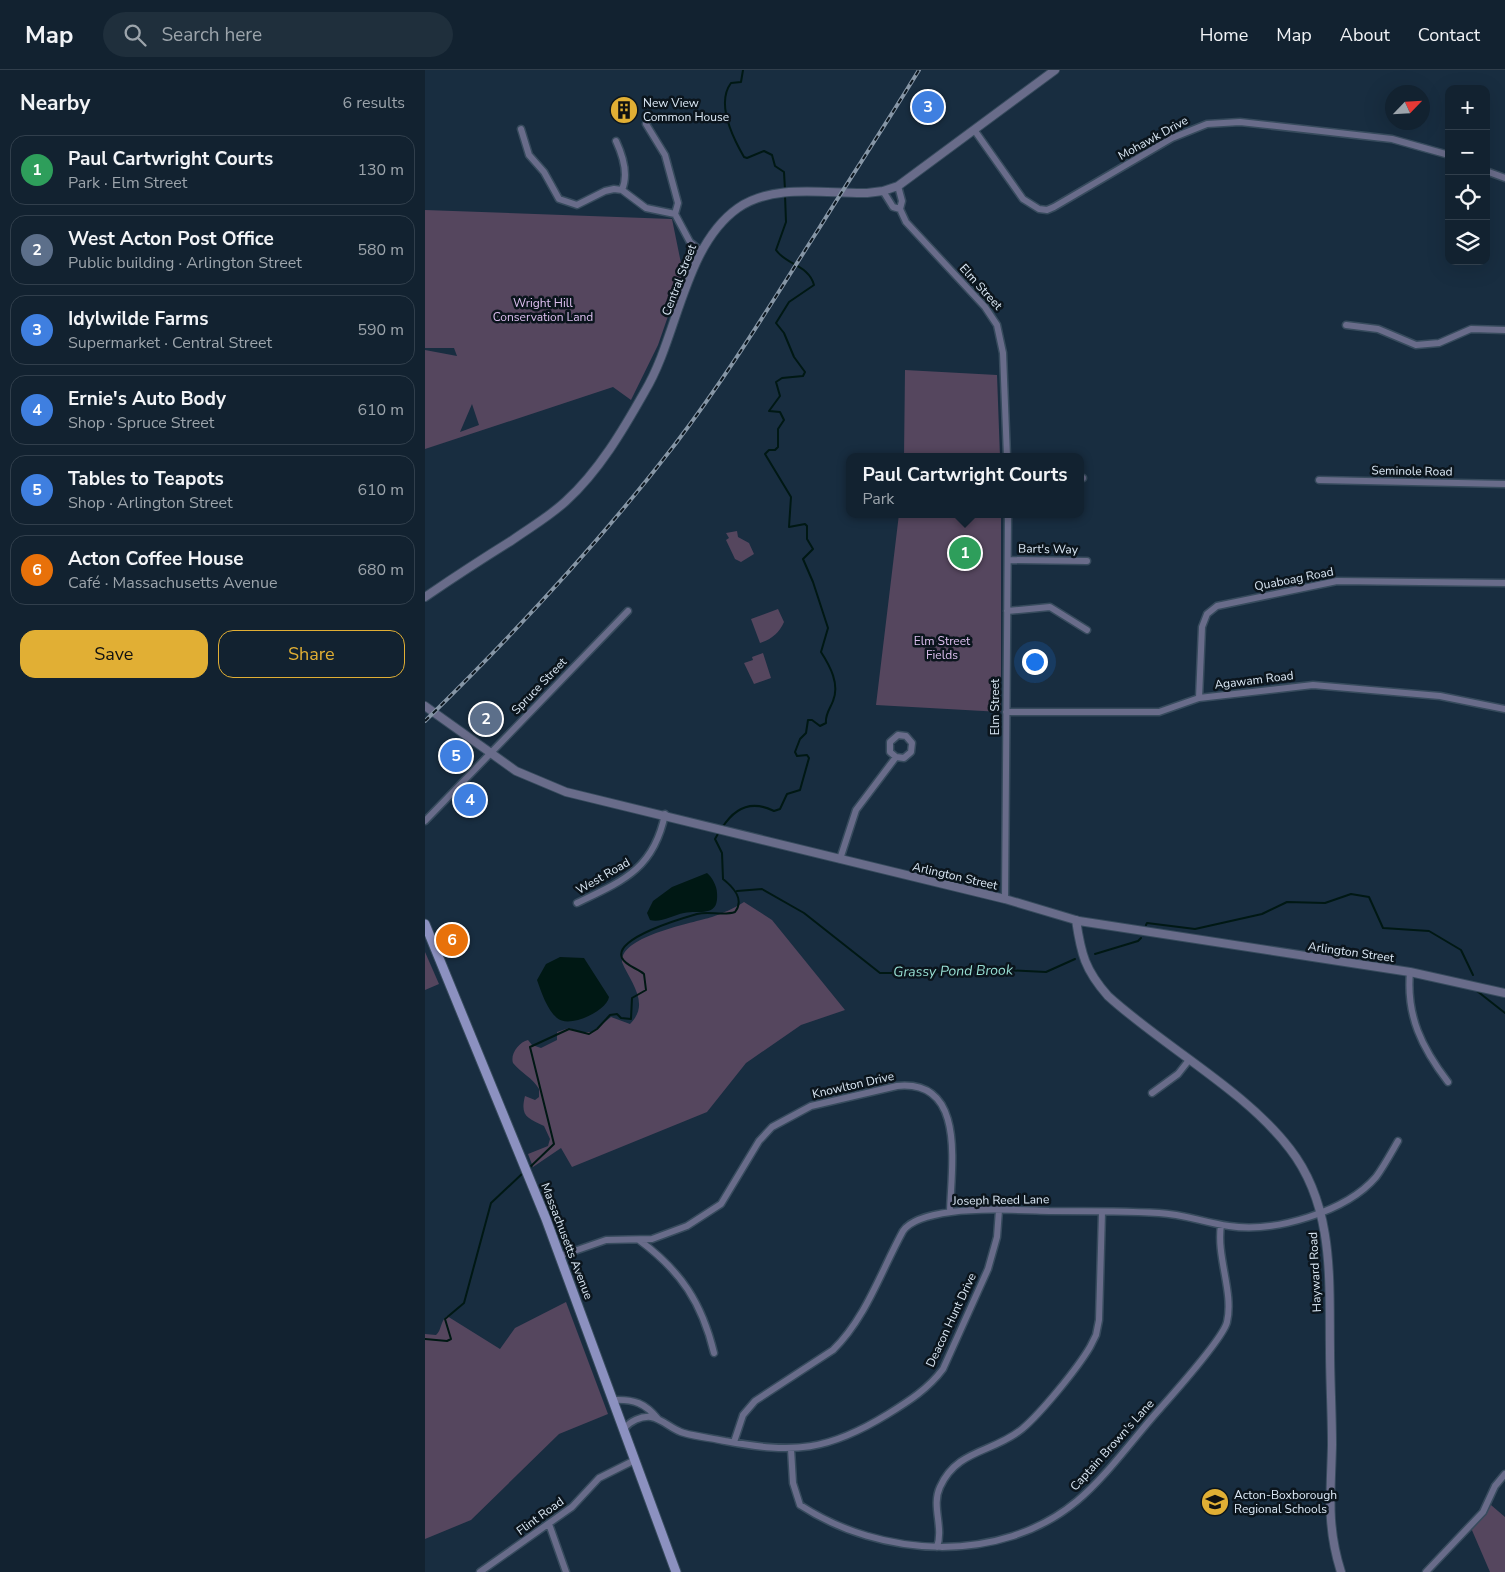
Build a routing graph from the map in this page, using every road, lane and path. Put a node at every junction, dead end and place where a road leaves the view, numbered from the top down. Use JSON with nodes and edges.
{"nodes":[{"id":1,"x":1055,"y":70,"type":"edge"},
{"id":2,"x":645,"y":124,"type":"dead end"},
{"id":3,"x":521,"y":129,"type":"dead end"},
{"id":4,"x":975,"y":131,"type":"junction"},
{"id":5,"x":616,"y":141,"type":"dead end"},
{"id":6,"x":1445,"y":154,"type":"edge"},
{"id":7,"x":1490,"y":172,"type":"edge"},
{"id":8,"x":1505,"y":178,"type":"edge"},
{"id":9,"x":898,"y":186,"type":"junction"},
{"id":10,"x":621,"y":190,"type":"junction"},
{"id":11,"x":883,"y":191,"type":"junction"},
{"id":12,"x":900,"y":210,"type":"junction"},
{"id":13,"x":675,"y":214,"type":"junction"},
{"id":14,"x":701,"y":251,"type":"junction"},
{"id":15,"x":1347,"y":325,"type":"dead end"},
{"id":16,"x":1505,"y":330,"type":"edge"},
{"id":17,"x":1007,"y":453,"type":"edge"},
{"id":18,"x":1319,"y":480,"type":"dead end"},
{"id":19,"x":1505,"y":484,"type":"edge"},
{"id":20,"x":1008,"y":518,"type":"edge"},
{"id":21,"x":1008,"y":560,"type":"junction"},
{"id":22,"x":1087,"y":561,"type":"dead end"},
{"id":23,"x":1505,"y":583,"type":"edge"},
{"id":24,"x":425,"y":596,"type":"edge"},
{"id":25,"x":1007,"y":610,"type":"junction"},
{"id":26,"x":628,"y":612,"type":"dead end"},
{"id":27,"x":1087,"y":630,"type":"dead end"},
{"id":28,"x":1199,"y":698,"type":"junction"},
{"id":29,"x":425,"y":706,"type":"edge"},
{"id":30,"x":1505,"y":709,"type":"edge"},
{"id":31,"x":1006,"y":712,"type":"junction"},
{"id":32,"x":489,"y":753,"type":"junction"},
{"id":33,"x":896,"y":757,"type":"dead end"},
{"id":34,"x":665,"y":814,"type":"junction"},
{"id":35,"x":425,"y":821,"type":"edge"},
{"id":36,"x":840,"y":859,"type":"junction"},
{"id":37,"x":1005,"y":900,"type":"junction"},
{"id":38,"x":577,"y":903,"type":"dead end"},
{"id":39,"x":1076,"y":920,"type":"junction"},
{"id":40,"x":425,"y":924,"type":"edge"},
{"id":41,"x":1410,"y":972,"type":"junction"},
{"id":42,"x":1505,"y":993,"type":"edge"},
{"id":43,"x":1189,"y":1060,"type":"junction"},
{"id":44,"x":1448,"y":1082,"type":"dead end"},
{"id":45,"x":1153,"y":1093,"type":"dead end"},
{"id":46,"x":1398,"y":1142,"type":"dead end"},
{"id":47,"x":999,"y":1210,"type":"junction"},
{"id":48,"x":950,"y":1212,"type":"junction"},
{"id":49,"x":1102,"y":1212,"type":"junction"},
{"id":50,"x":1321,"y":1213,"type":"junction"},
{"id":51,"x":1221,"y":1225,"type":"junction"},
{"id":52,"x":639,"y":1240,"type":"junction"},
{"id":53,"x":560,"y":1256,"type":"junction"},
{"id":54,"x":714,"y":1353,"type":"dead end"},
{"id":55,"x":613,"y":1400,"type":"junction"},
{"id":56,"x":658,"y":1419,"type":"junction"},
{"id":57,"x":624,"y":1429,"type":"junction"},
{"id":58,"x":734,"y":1442,"type":"junction"},
{"id":59,"x":791,"y":1449,"type":"junction"},
{"id":60,"x":635,"y":1460,"type":"junction"},
{"id":61,"x":1505,"y":1474,"type":"edge"},
{"id":62,"x":549,"y":1524,"type":"junction"},
{"id":63,"x":937,"y":1547,"type":"junction"},
{"id":64,"x":480,"y":1572,"type":"edge"},
{"id":65,"x":566,"y":1572,"type":"edge"},
{"id":66,"x":676,"y":1572,"type":"edge"},
{"id":67,"x":1341,"y":1572,"type":"edge"},
{"id":68,"x":1426,"y":1572,"type":"edge"}],
"edges":[{"from":1,"to":4,"type":"street","name":"Central Street"},
{"from":2,"to":13,"type":"street"},
{"from":3,"to":10,"type":"street"},
{"from":4,"to":6,"type":"street","name":"Mohawk Drive"},
{"from":4,"to":9,"type":"street","name":"Central Street"},
{"from":5,"to":10,"type":"street"},
{"from":7,"to":8,"type":"street"},
{"from":9,"to":11,"type":"street","name":"Central Street"},
{"from":9,"to":12,"type":"street","name":"Elm Street"},
{"from":10,"to":13,"type":"street"},
{"from":11,"to":12,"type":"street","name":"Elm Street"},
{"from":11,"to":14,"type":"street","name":"Central Street"},
{"from":12,"to":17,"type":"street","name":"Elm Street"},
{"from":13,"to":14,"type":"street"},
{"from":14,"to":24,"type":"street","name":"Central Street"},
{"from":15,"to":16,"type":"street"},
{"from":18,"to":19,"type":"street","name":"Seminole Road"},
{"from":20,"to":21,"type":"street","name":"Elm Street"},
{"from":21,"to":22,"type":"street","name":"Bart's Way"},
{"from":21,"to":25,"type":"street","name":"Elm Street"},
{"from":23,"to":28,"type":"street","name":"Quaboag Road"},
{"from":25,"to":27,"type":"street"},
{"from":25,"to":31,"type":"street","name":"Elm Street"},
{"from":26,"to":32,"type":"street","name":"Spruce Street"},
{"from":28,"to":30,"type":"street","name":"Agawam Road"},
{"from":28,"to":31,"type":"street","name":"Agawam Road"},
{"from":29,"to":32,"type":"street","name":"Arlington Street"},
{"from":31,"to":37,"type":"street","name":"Elm Street"},
{"from":32,"to":34,"type":"street","name":"Arlington Street"},
{"from":32,"to":35,"type":"street","name":"Spruce Street"},
{"from":33,"to":36,"type":"street"},
{"from":34,"to":36,"type":"street","name":"Arlington Street"},
{"from":34,"to":38,"type":"street","name":"West Road"},
{"from":36,"to":37,"type":"street","name":"Arlington Street"},
{"from":37,"to":39,"type":"street","name":"Arlington Street"},
{"from":39,"to":41,"type":"street","name":"Arlington Street"},
{"from":39,"to":43,"type":"street","name":"Hayward Road"},
{"from":40,"to":53,"type":"main road","name":"Massachusetts Avenue"},
{"from":41,"to":42,"type":"street","name":"Arlington Street"},
{"from":41,"to":44,"type":"street"},
{"from":43,"to":45,"type":"street"},
{"from":43,"to":50,"type":"street","name":"Hayward Road"},
{"from":46,"to":50,"type":"street","name":"Joseph Reed Lane"},
{"from":47,"to":48,"type":"street","name":"Joseph Reed Lane"},
{"from":47,"to":49,"type":"street","name":"Joseph Reed Lane"},
{"from":47,"to":59,"type":"street","name":"Deacon Hunt Drive"},
{"from":48,"to":52,"type":"street","name":"Knowlton Drive"},
{"from":48,"to":58,"type":"street","name":"Joseph Reed Lane"},
{"from":49,"to":51,"type":"street","name":"Joseph Reed Lane"},
{"from":49,"to":63,"type":"street"},
{"from":50,"to":51,"type":"street","name":"Joseph Reed Lane"},
{"from":50,"to":67,"type":"street","name":"Hayward Road"},
{"from":51,"to":63,"type":"street","name":"Captain Brown's Lane"},
{"from":52,"to":53,"type":"street","name":"Knowlton Drive"},
{"from":52,"to":54,"type":"street"},
{"from":53,"to":55,"type":"main road","name":"Massachusetts Avenue"},
{"from":55,"to":56,"type":"street","name":"Deacon Hunt Drive"},
{"from":55,"to":57,"type":"main road","name":"Massachusetts Avenue"},
{"from":56,"to":57,"type":"street"},
{"from":56,"to":58,"type":"street","name":"Deacon Hunt Drive"},
{"from":57,"to":60,"type":"main road","name":"Massachusetts Avenue"},
{"from":58,"to":59,"type":"street","name":"Deacon Hunt Drive"},
{"from":59,"to":63,"type":"street","name":"Captain Brown's Lane"},
{"from":60,"to":62,"type":"street","name":"Flint Road"},
{"from":60,"to":66,"type":"main road","name":"Massachusetts Avenue"},
{"from":61,"to":68,"type":"street"},
{"from":62,"to":64,"type":"street","name":"Flint Road"},
{"from":62,"to":65,"type":"street"}]}
